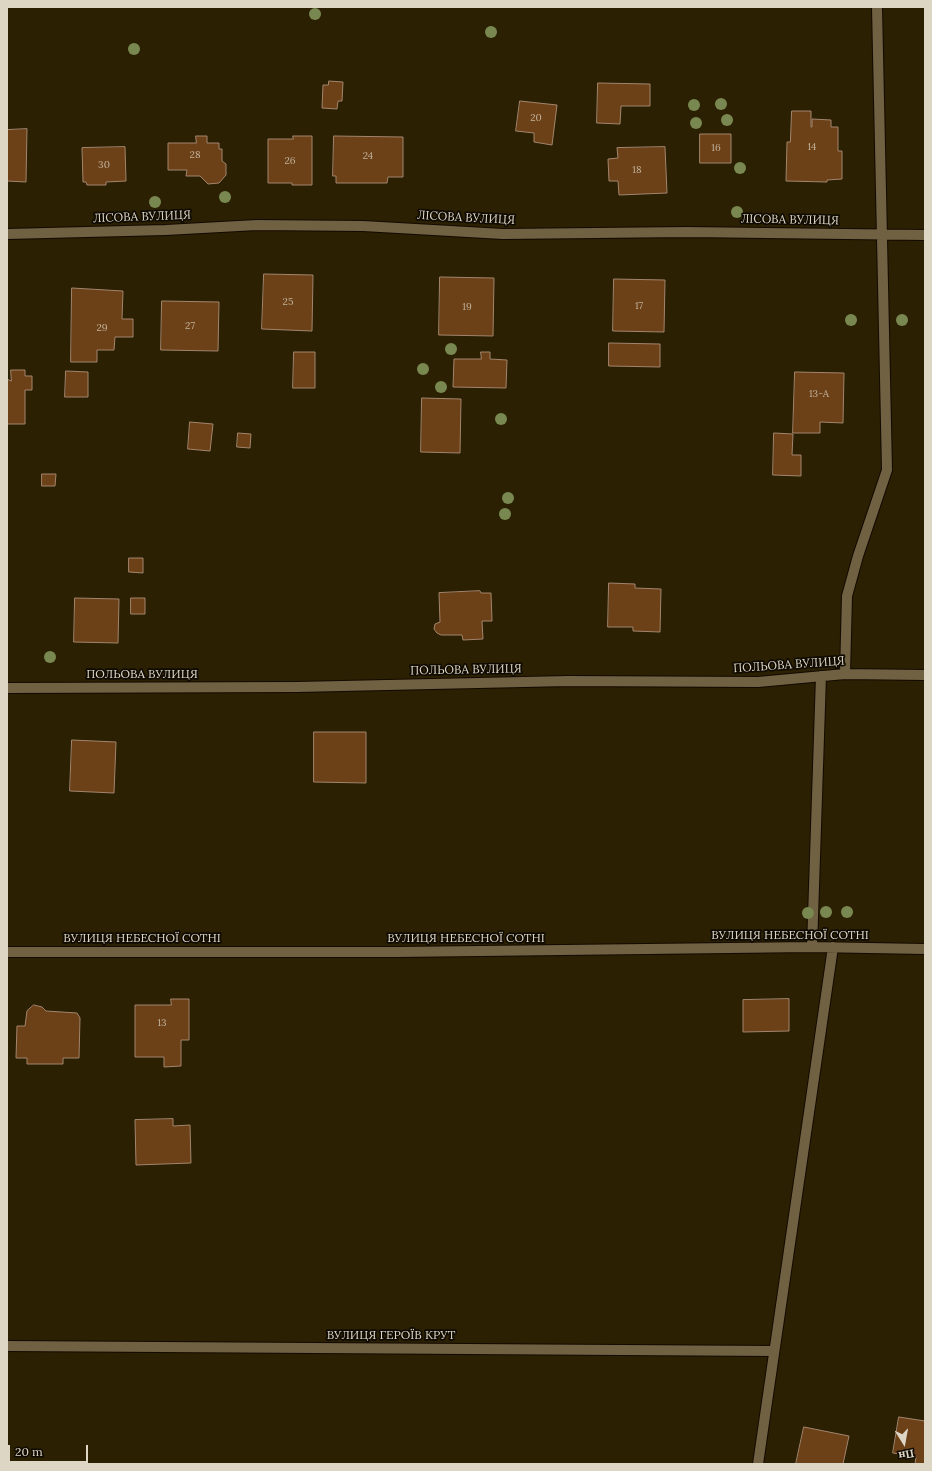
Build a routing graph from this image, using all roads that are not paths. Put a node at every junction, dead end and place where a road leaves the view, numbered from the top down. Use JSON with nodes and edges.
{"nodes":[{"id":1,"x":877,"y":7,"type":"edge"},
{"id":2,"x":7,"y":234,"type":"edge"},
{"id":3,"x":881,"y":234,"type":"junction"},
{"id":4,"x":925,"y":235,"type":"edge"},
{"id":5,"x":845,"y":674,"type":"junction"},
{"id":6,"x":925,"y":675,"type":"edge"},
{"id":7,"x":821,"y":676,"type":"junction"},
{"id":8,"x":7,"y":688,"type":"edge"},
{"id":9,"x":812,"y":947,"type":"junction"},
{"id":10,"x":832,"y":948,"type":"junction"},
{"id":11,"x":925,"y":949,"type":"edge"},
{"id":12,"x":7,"y":952,"type":"edge"},
{"id":13,"x":7,"y":1346,"type":"edge"},
{"id":14,"x":774,"y":1351,"type":"junction"},
{"id":15,"x":758,"y":1464,"type":"edge"}],
"edges":[{"from":1,"to":3,"type":"street"},
{"from":2,"to":3,"type":"street","name":"ЛІСОВА ВУЛИЦЯ"},
{"from":3,"to":4,"type":"street","name":"ЛІСОВА ВУЛИЦЯ"},
{"from":3,"to":5,"type":"street"},
{"from":5,"to":6,"type":"street","name":"ПОЛЬОВА ВУЛИЦЯ"},
{"from":5,"to":7,"type":"street","name":"ПОЛЬОВА ВУЛИЦЯ"},
{"from":7,"to":8,"type":"street","name":"ПОЛЬОВА ВУЛИЦЯ"},
{"from":7,"to":9,"type":"street"},
{"from":9,"to":10,"type":"street","name":"ВУЛИЦЯ НЕБЕСНОЇ СОТНІ"},
{"from":9,"to":12,"type":"street","name":"ВУЛИЦЯ НЕБЕСНОЇ СОТНІ"},
{"from":10,"to":11,"type":"street","name":"ВУЛИЦЯ НЕБЕСНОЇ СОТНІ"},
{"from":10,"to":14,"type":"street"},
{"from":13,"to":14,"type":"street","name":"ВУЛИЦЯ ГЕРОЇВ КРУТ"},
{"from":14,"to":15,"type":"street"}]}
